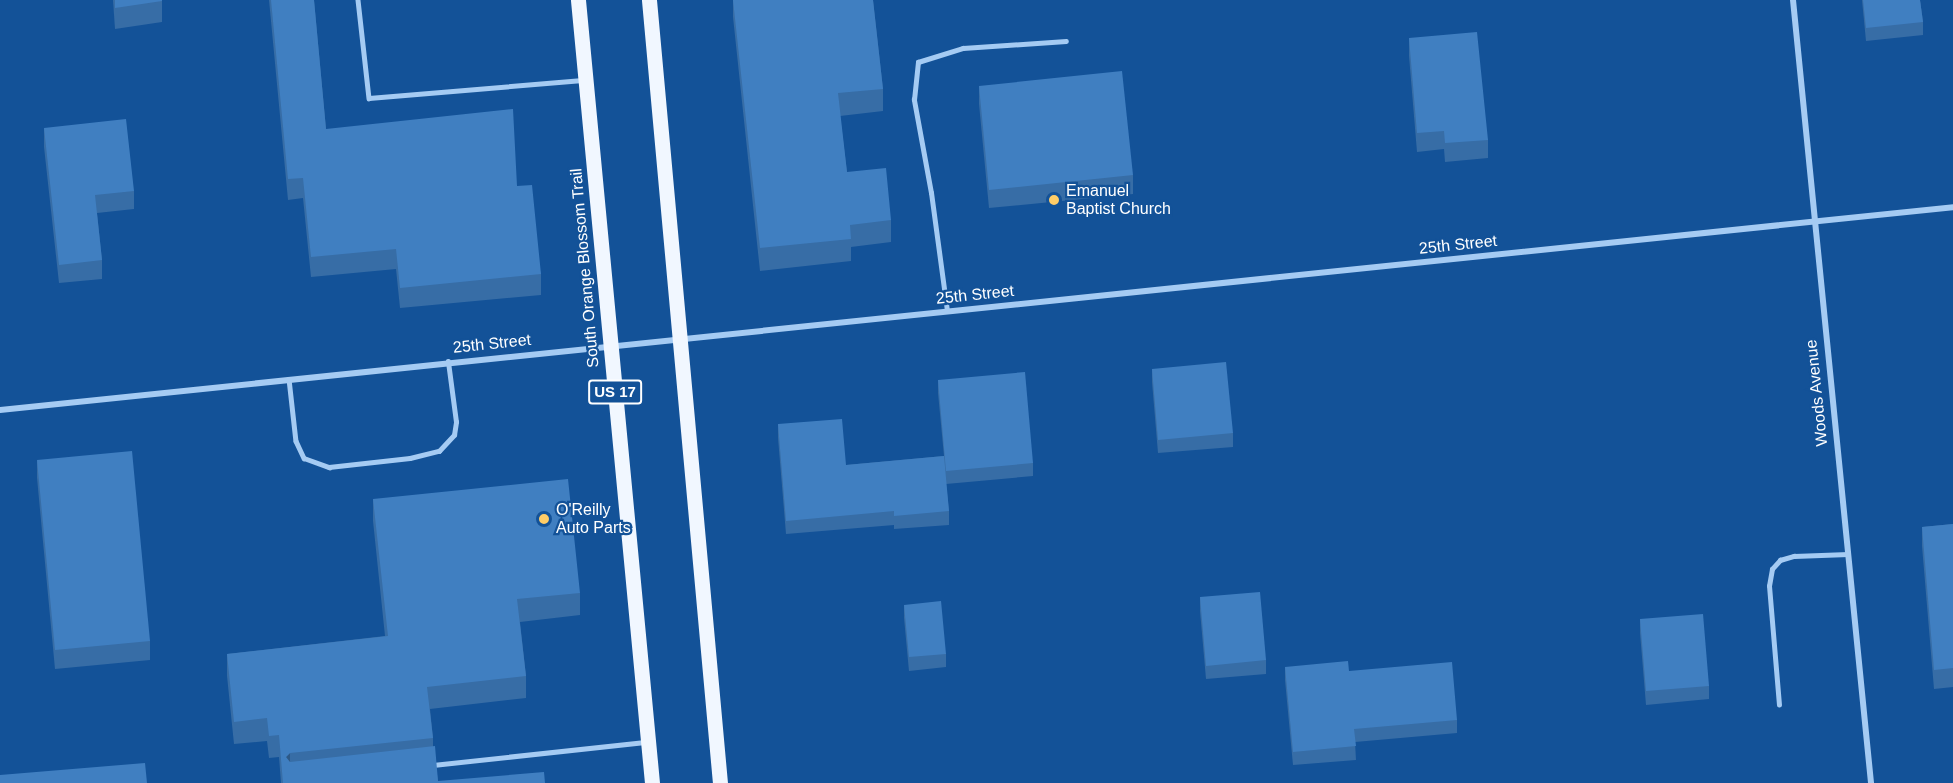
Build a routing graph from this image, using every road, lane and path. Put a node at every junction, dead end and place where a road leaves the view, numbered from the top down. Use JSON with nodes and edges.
{"nodes":[{"id":1,"x":358,"y":0,"type":"edge"},
{"id":2,"x":578,"y":0,"type":"edge"},
{"id":3,"x":649,"y":0,"type":"edge"},
{"id":4,"x":1793,"y":0,"type":"edge"},
{"id":5,"x":1066,"y":40,"type":"dead end"},
{"id":6,"x":585,"y":80,"type":"junction"},
{"id":7,"x":1953,"y":207,"type":"edge"},
{"id":8,"x":1813,"y":222,"type":"junction"},
{"id":9,"x":947,"y":311,"type":"junction"},
{"id":10,"x":680,"y":339,"type":"junction"},
{"id":11,"x":610,"y":345,"type":"junction"},
{"id":12,"x":448,"y":362,"type":"junction"},
{"id":13,"x":289,"y":379,"type":"junction"},
{"id":14,"x":0,"y":410,"type":"edge"},
{"id":15,"x":1848,"y":554,"type":"junction"},
{"id":16,"x":1779,"y":705,"type":"dead end"},
{"id":17,"x":648,"y":742,"type":"junction"},
{"id":18,"x":422,"y":766,"type":"edge"},
{"id":19,"x":652,"y":783,"type":"edge"},
{"id":20,"x":720,"y":783,"type":"edge"},
{"id":21,"x":1871,"y":783,"type":"edge"}],
"edges":[{"from":1,"to":6,"type":"lane"},
{"from":2,"to":6,"type":"main road","name":"South Orange Blossom Trail","number":"US 17"},
{"from":3,"to":10,"type":"main road"},
{"from":4,"to":8,"type":"street","name":"Woods Avenue"},
{"from":5,"to":9,"type":"lane"},
{"from":6,"to":11,"type":"main road","name":"South Orange Blossom Trail","number":"US 17"},
{"from":7,"to":8,"type":"street","name":"25th Street"},
{"from":8,"to":9,"type":"street","name":"25th Street"},
{"from":8,"to":15,"type":"street","name":"Woods Avenue"},
{"from":9,"to":10,"type":"street","name":"25th Street"},
{"from":10,"to":11,"type":"street","name":"25th Street"},
{"from":10,"to":20,"type":"main road"},
{"from":11,"to":12,"type":"street","name":"25th Street"},
{"from":11,"to":17,"type":"main road","name":"South Orange Blossom Trail","number":"US 17"},
{"from":12,"to":13,"type":"street","name":"25th Street"},
{"from":12,"to":13,"type":"lane"},
{"from":13,"to":14,"type":"street","name":"25th Street"},
{"from":15,"to":16,"type":"lane"},
{"from":15,"to":21,"type":"street","name":"Woods Avenue"},
{"from":17,"to":18,"type":"lane"},
{"from":17,"to":19,"type":"main road","name":"South Orange Blossom Trail","number":"US 17"}]}
